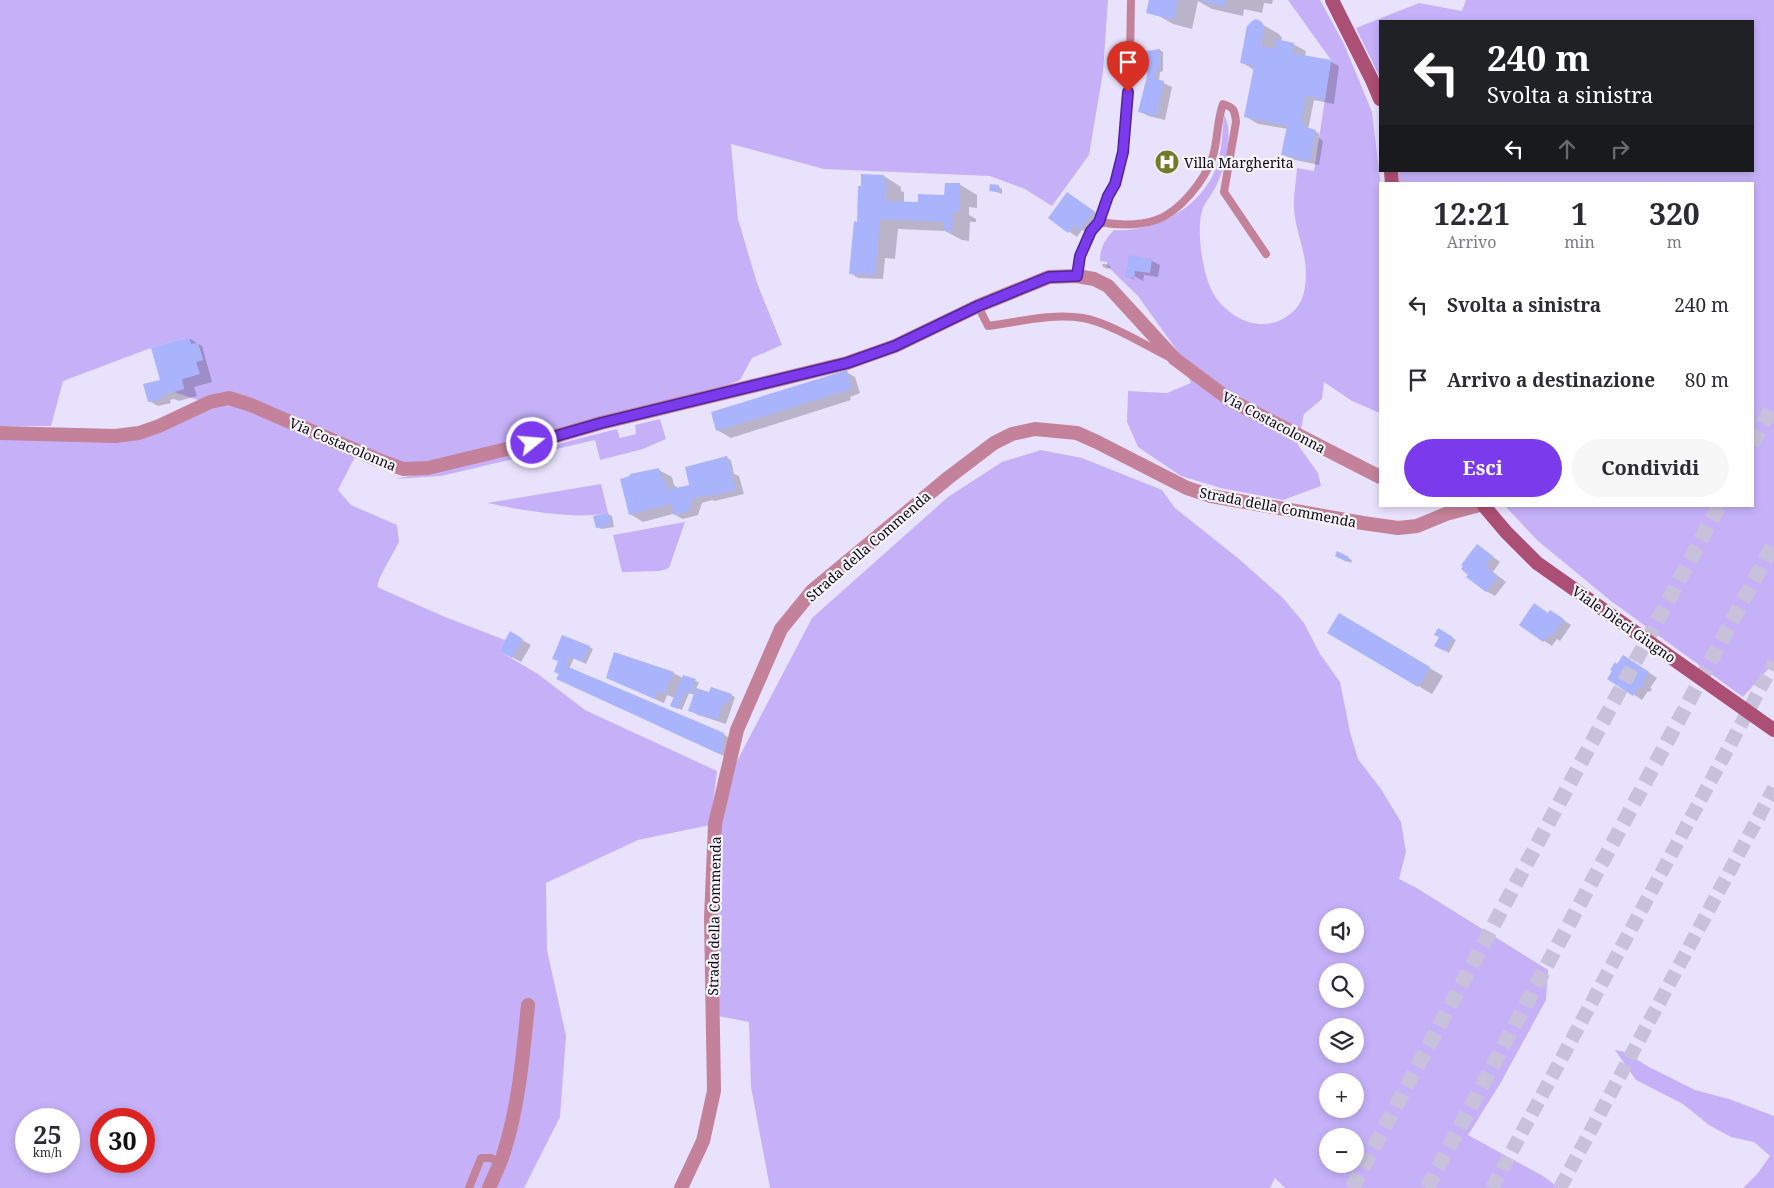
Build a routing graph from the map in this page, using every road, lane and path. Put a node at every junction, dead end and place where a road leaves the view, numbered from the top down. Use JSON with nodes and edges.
{"nodes":[{"id":1,"x":1131,"y":0,"type":"edge"},
{"id":2,"x":1332,"y":0,"type":"edge"},
{"id":3,"x":1379,"y":97,"type":"edge"},
{"id":4,"x":1099,"y":222,"type":"junction"},
{"id":5,"x":1266,"y":254,"type":"dead end"},
{"id":6,"x":1077,"y":276,"type":"junction"},
{"id":7,"x":978,"y":306,"type":"junction"},
{"id":8,"x":1175,"y":359,"type":"junction"},
{"id":9,"x":0,"y":433,"type":"edge"},
{"id":10,"x":1379,"y":476,"type":"edge"},
{"id":11,"x":1468,"y":507,"type":"edge"},
{"id":12,"x":1485,"y":507,"type":"edge"},
{"id":13,"x":1443,"y":510,"type":"edge"},
{"id":14,"x":1774,"y":730,"type":"edge"},
{"id":15,"x":528,"y":1004,"type":"dead end"},
{"id":16,"x":500,"y":1163,"type":"junction"},
{"id":17,"x":469,"y":1188,"type":"edge"},
{"id":18,"x":489,"y":1188,"type":"edge"},
{"id":19,"x":680,"y":1188,"type":"edge"}],
"edges":[{"from":1,"to":4,"type":"lane"},
{"from":2,"to":3,"type":"main road"},
{"from":4,"to":5,"type":"lane"},
{"from":4,"to":6,"type":"lane"},
{"from":6,"to":7,"type":"street","name":"Via Costacolonna"},
{"from":6,"to":8,"type":"street","name":"Via Costacolonna"},
{"from":7,"to":8,"type":"lane"},
{"from":7,"to":9,"type":"street","name":"Via Costacolonna"},
{"from":8,"to":10,"type":"street","name":"Via Costacolonna"},
{"from":11,"to":13,"type":"street","name":"Strada della Commenda"},
{"from":12,"to":14,"type":"main road","name":"Viale Dieci Giugno"},
{"from":13,"to":19,"type":"street","name":"Strada della Commenda"},
{"from":15,"to":16,"type":"street"},
{"from":16,"to":17,"type":"lane"},
{"from":16,"to":18,"type":"street"}]}
